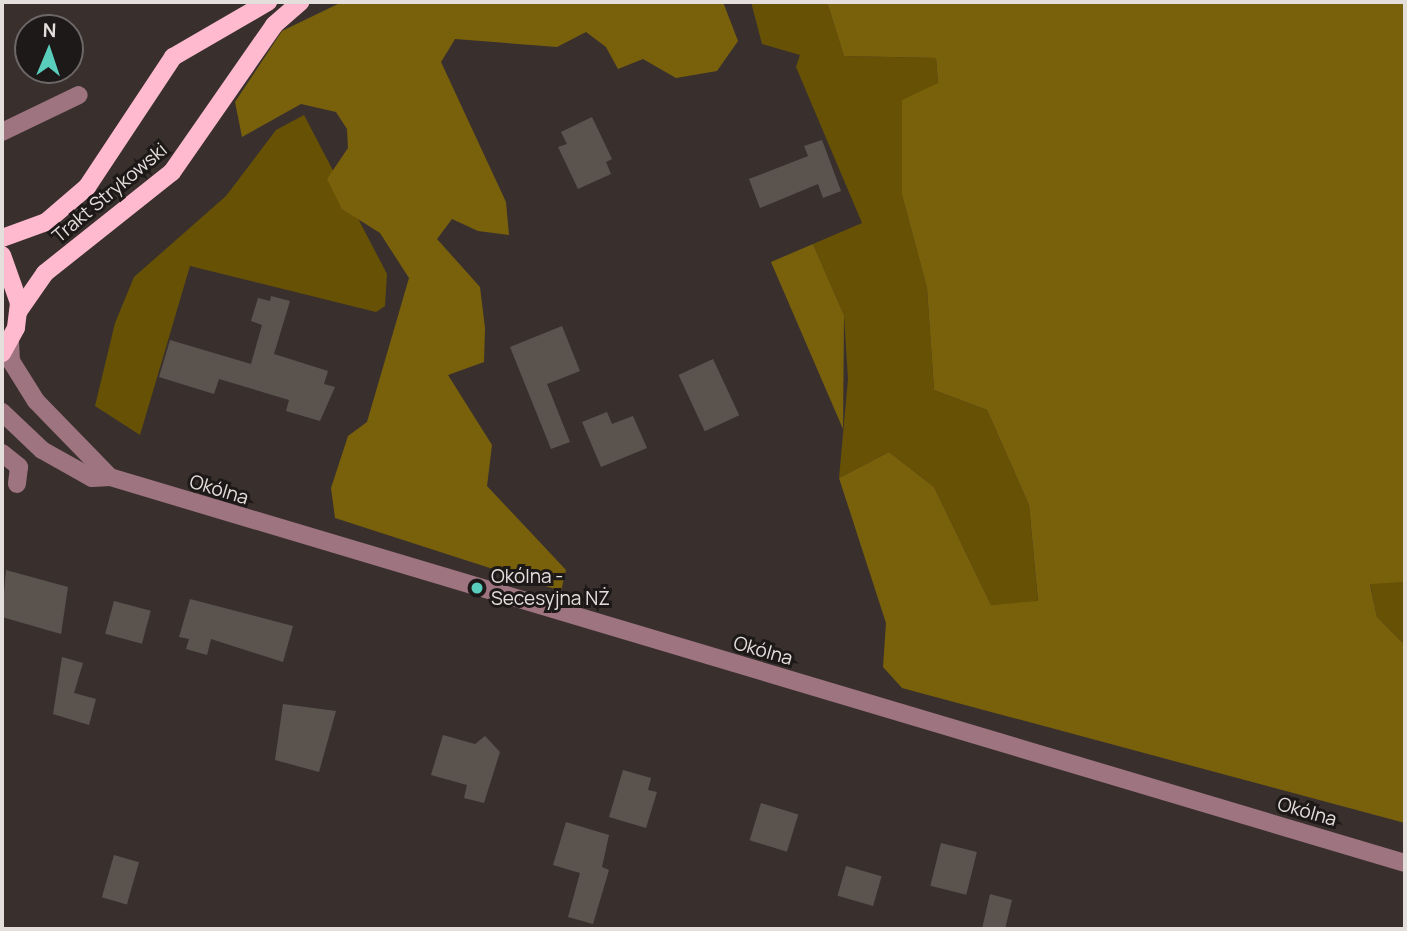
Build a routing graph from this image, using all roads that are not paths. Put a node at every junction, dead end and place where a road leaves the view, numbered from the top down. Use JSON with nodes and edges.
{"nodes":[{"id":1,"x":268,"y":2,"type":"edge"},
{"id":2,"x":300,"y":2,"type":"edge"},
{"id":3,"x":79,"y":95,"type":"dead end"},
{"id":4,"x":2,"y":132,"type":"edge"},
{"id":5,"x":2,"y":238,"type":"edge"},
{"id":6,"x":2,"y":255,"type":"edge"},
{"id":7,"x":18,"y":312,"type":"junction"},
{"id":8,"x":6,"y":348,"type":"edge"},
{"id":9,"x":2,"y":412,"type":"edge"},
{"id":10,"x":2,"y":453,"type":"edge"},
{"id":11,"x":110,"y":477,"type":"junction"},
{"id":12,"x":17,"y":484,"type":"dead end"},
{"id":13,"x":1405,"y":863,"type":"edge"}],
"edges":[{"from":1,"to":5,"type":"main road","name":"Trakt Strykowski"},
{"from":2,"to":7,"type":"main road","name":"Trakt Strykowski"},
{"from":3,"to":4,"type":"street"},
{"from":6,"to":7,"type":"main road"},
{"from":7,"to":8,"type":"main road"},
{"from":8,"to":11,"type":"street","name":"Okólna"},
{"from":9,"to":11,"type":"street","name":"Okólna"},
{"from":10,"to":12,"type":"street"},
{"from":11,"to":13,"type":"street","name":"Okólna"}]}
